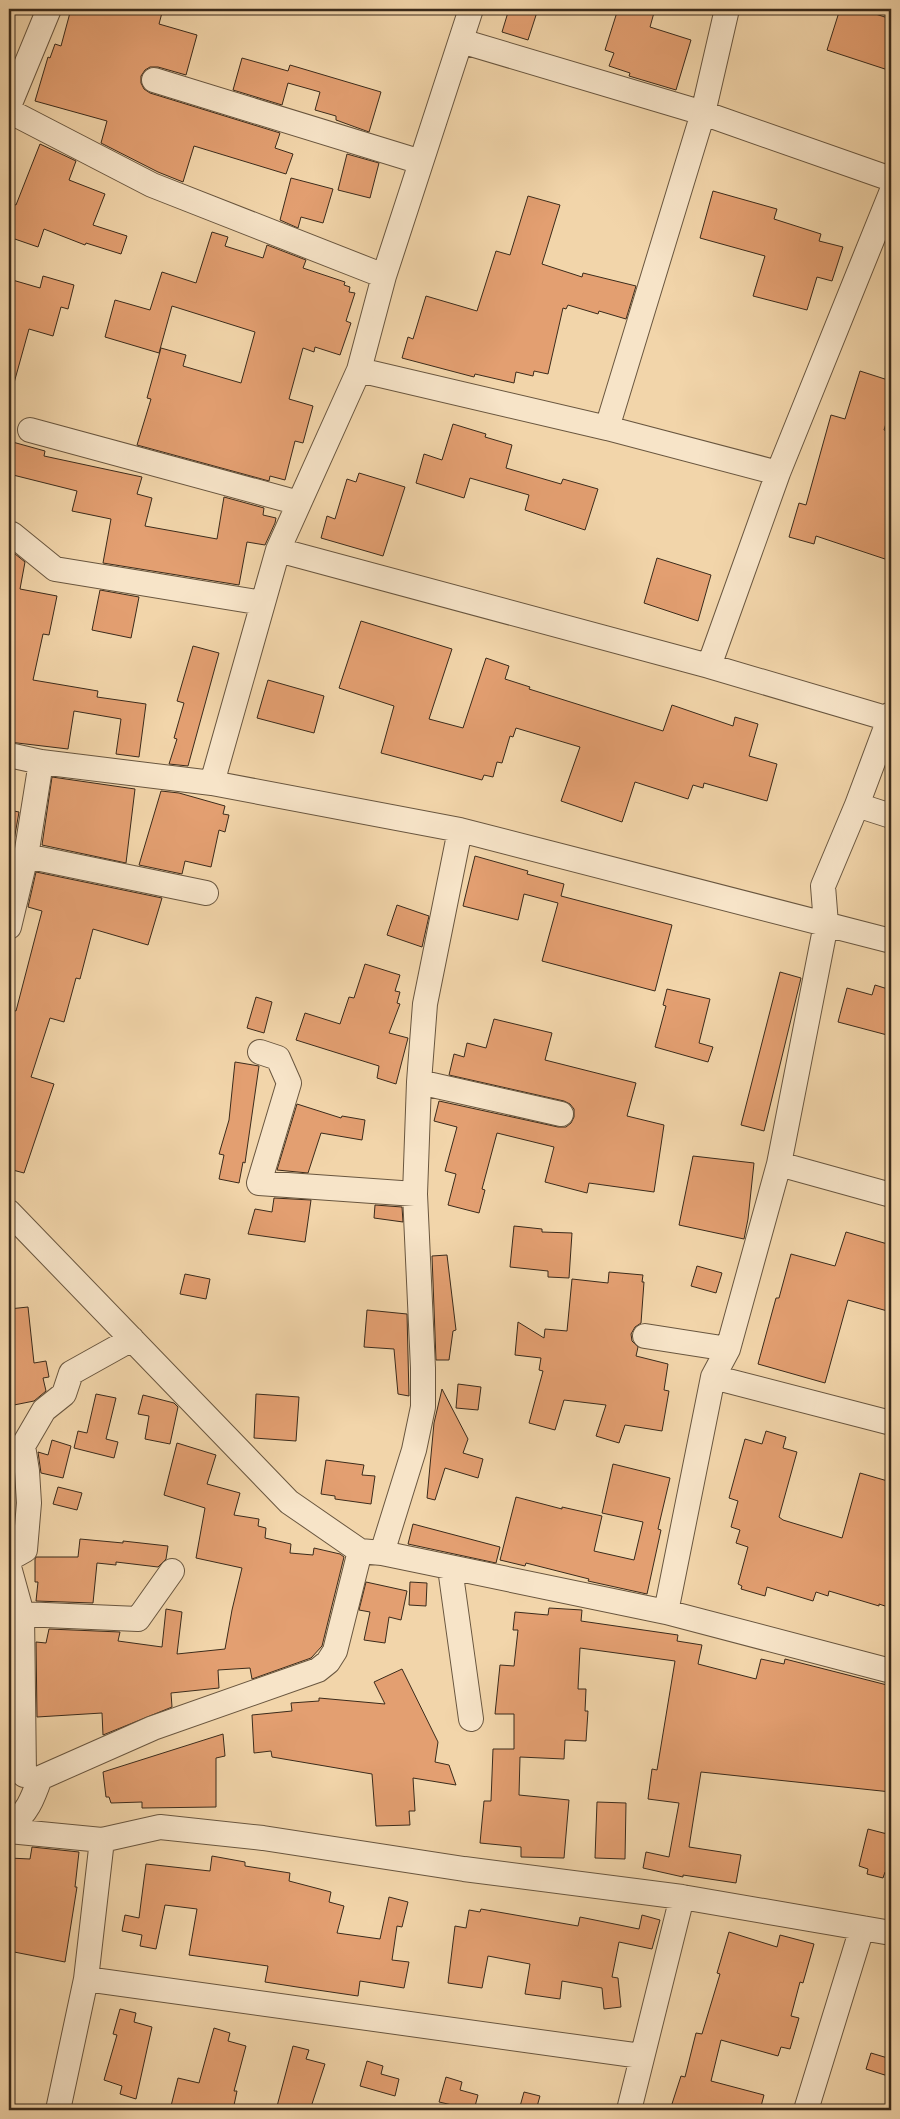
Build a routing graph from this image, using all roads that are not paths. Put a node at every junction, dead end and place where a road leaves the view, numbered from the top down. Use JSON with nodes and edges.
{"nodes":[{"id":1,"x":49,"y":9,"type":"edge"},
{"id":2,"x":471,"y":9,"type":"edge"},
{"id":3,"x":727,"y":9,"type":"edge"},
{"id":4,"x":461,"y":41,"type":"junction"},
{"id":5,"x":154,"y":80,"type":"dead end"},
{"id":6,"x":9,"y":106,"type":"edge"},
{"id":7,"x":9,"y":112,"type":"edge"},
{"id":8,"x":702,"y":113,"type":"junction"},
{"id":9,"x":421,"y":162,"type":"junction"},
{"id":10,"x":891,"y":179,"type":"edge"},
{"id":11,"x":891,"y":193,"type":"edge"},
{"id":12,"x":384,"y":276,"type":"junction"},
{"id":13,"x":359,"y":370,"type":"junction"},
{"id":14,"x":607,"y":428,"type":"junction"},
{"id":15,"x":30,"y":430,"type":"dead end"},
{"id":16,"x":778,"y":473,"type":"junction"},
{"id":17,"x":299,"y":503,"type":"junction"},
{"id":18,"x":9,"y":534,"type":"edge"},
{"id":19,"x":278,"y":550,"type":"junction"},
{"id":20,"x":263,"y":603,"type":"junction"},
{"id":21,"x":709,"y":666,"type":"junction"},
{"id":22,"x":890,"y":717,"type":"edge"},
{"id":23,"x":9,"y":755,"type":"edge"},
{"id":24,"x":41,"y":762,"type":"junction"},
{"id":25,"x":212,"y":783,"type":"junction"},
{"id":26,"x":857,"y":805,"type":"junction"},
{"id":27,"x":891,"y":816,"type":"edge"},
{"id":28,"x":460,"y":830,"type":"junction"},
{"id":29,"x":26,"y":856,"type":"junction"},
{"id":30,"x":206,"y":893,"type":"dead end"},
{"id":31,"x":826,"y":924,"type":"junction"},
{"id":32,"x":9,"y":927,"type":"edge"},
{"id":33,"x":891,"y":941,"type":"edge"},
{"id":34,"x":260,"y":1052,"type":"dead end"},
{"id":35,"x":419,"y":1082,"type":"junction"},
{"id":36,"x":562,"y":1114,"type":"dead end"},
{"id":37,"x":779,"y":1164,"type":"junction"},
{"id":38,"x":415,"y":1194,"type":"junction"},
{"id":39,"x":891,"y":1195,"type":"edge"},
{"id":40,"x":9,"y":1212,"type":"edge"},
{"id":41,"x":645,"y":1336,"type":"dead end"},
{"id":42,"x":132,"y":1339,"type":"junction"},
{"id":43,"x":728,"y":1349,"type":"junction"},
{"id":44,"x":713,"y":1377,"type":"junction"},
{"id":45,"x":891,"y":1422,"type":"edge"},
{"id":46,"x":371,"y":1552,"type":"junction"},
{"id":47,"x":9,"y":1559,"type":"edge"},
{"id":48,"x":9,"y":1567,"type":"edge"},
{"id":49,"x":450,"y":1568,"type":"junction"},
{"id":50,"x":172,"y":1571,"type":"dead end"},
{"id":51,"x":666,"y":1612,"type":"junction"},
{"id":52,"x":22,"y":1614,"type":"junction"},
{"id":53,"x":891,"y":1671,"type":"edge"},
{"id":54,"x":471,"y":1719,"type":"dead end"},
{"id":55,"x":24,"y":1776,"type":"edge"},
{"id":56,"x":9,"y":1829,"type":"edge"},
{"id":57,"x":102,"y":1840,"type":"junction"},
{"id":58,"x":682,"y":1897,"type":"junction"},
{"id":59,"x":862,"y":1928,"type":"junction"},
{"id":60,"x":891,"y":1932,"type":"edge"},
{"id":61,"x":86,"y":1979,"type":"junction"},
{"id":62,"x":641,"y":2056,"type":"junction"},
{"id":63,"x":58,"y":2110,"type":"edge"},
{"id":64,"x":629,"y":2110,"type":"edge"},
{"id":65,"x":806,"y":2110,"type":"edge"}],
"edges":[{"from":1,"to":6,"type":"street"},
{"from":2,"to":4,"type":"street"},
{"from":3,"to":8,"type":"street"},
{"from":4,"to":8,"type":"street"},
{"from":4,"to":9,"type":"street"},
{"from":5,"to":9,"type":"street"},
{"from":7,"to":12,"type":"street"},
{"from":8,"to":10,"type":"street"},
{"from":8,"to":14,"type":"street"},
{"from":9,"to":12,"type":"street"},
{"from":11,"to":16,"type":"street"},
{"from":12,"to":13,"type":"street"},
{"from":13,"to":14,"type":"street"},
{"from":13,"to":17,"type":"street"},
{"from":14,"to":16,"type":"street"},
{"from":15,"to":17,"type":"street"},
{"from":16,"to":21,"type":"street"},
{"from":17,"to":19,"type":"street"},
{"from":18,"to":20,"type":"street"},
{"from":19,"to":20,"type":"street"},
{"from":19,"to":21,"type":"street"},
{"from":20,"to":25,"type":"street"},
{"from":21,"to":22,"type":"street"},
{"from":22,"to":26,"type":"street"},
{"from":23,"to":24,"type":"street"},
{"from":24,"to":25,"type":"street"},
{"from":24,"to":29,"type":"street"},
{"from":25,"to":28,"type":"street"},
{"from":26,"to":27,"type":"street"},
{"from":26,"to":31,"type":"street"},
{"from":28,"to":31,"type":"street"},
{"from":28,"to":35,"type":"street"},
{"from":29,"to":30,"type":"street"},
{"from":29,"to":32,"type":"street"},
{"from":31,"to":33,"type":"street"},
{"from":31,"to":37,"type":"street"},
{"from":34,"to":38,"type":"street"},
{"from":35,"to":36,"type":"street"},
{"from":35,"to":38,"type":"street"},
{"from":37,"to":39,"type":"street"},
{"from":37,"to":43,"type":"street"},
{"from":38,"to":46,"type":"street"},
{"from":40,"to":42,"type":"street"},
{"from":41,"to":43,"type":"street"},
{"from":42,"to":46,"type":"street"},
{"from":42,"to":47,"type":"street"},
{"from":43,"to":44,"type":"street"},
{"from":44,"to":45,"type":"street"},
{"from":44,"to":51,"type":"street"},
{"from":46,"to":49,"type":"street"},
{"from":46,"to":55,"type":"street"},
{"from":48,"to":52,"type":"street"},
{"from":49,"to":51,"type":"street"},
{"from":49,"to":54,"type":"street"},
{"from":50,"to":52,"type":"street"},
{"from":51,"to":53,"type":"street"},
{"from":52,"to":55,"type":"street"},
{"from":55,"to":56,"type":"street"},
{"from":56,"to":57,"type":"street"},
{"from":57,"to":58,"type":"street"},
{"from":57,"to":61,"type":"street"},
{"from":58,"to":59,"type":"street"},
{"from":58,"to":62,"type":"street"},
{"from":59,"to":60,"type":"street"},
{"from":59,"to":65,"type":"street"},
{"from":61,"to":62,"type":"street"},
{"from":61,"to":63,"type":"street"},
{"from":62,"to":64,"type":"street"}]}
